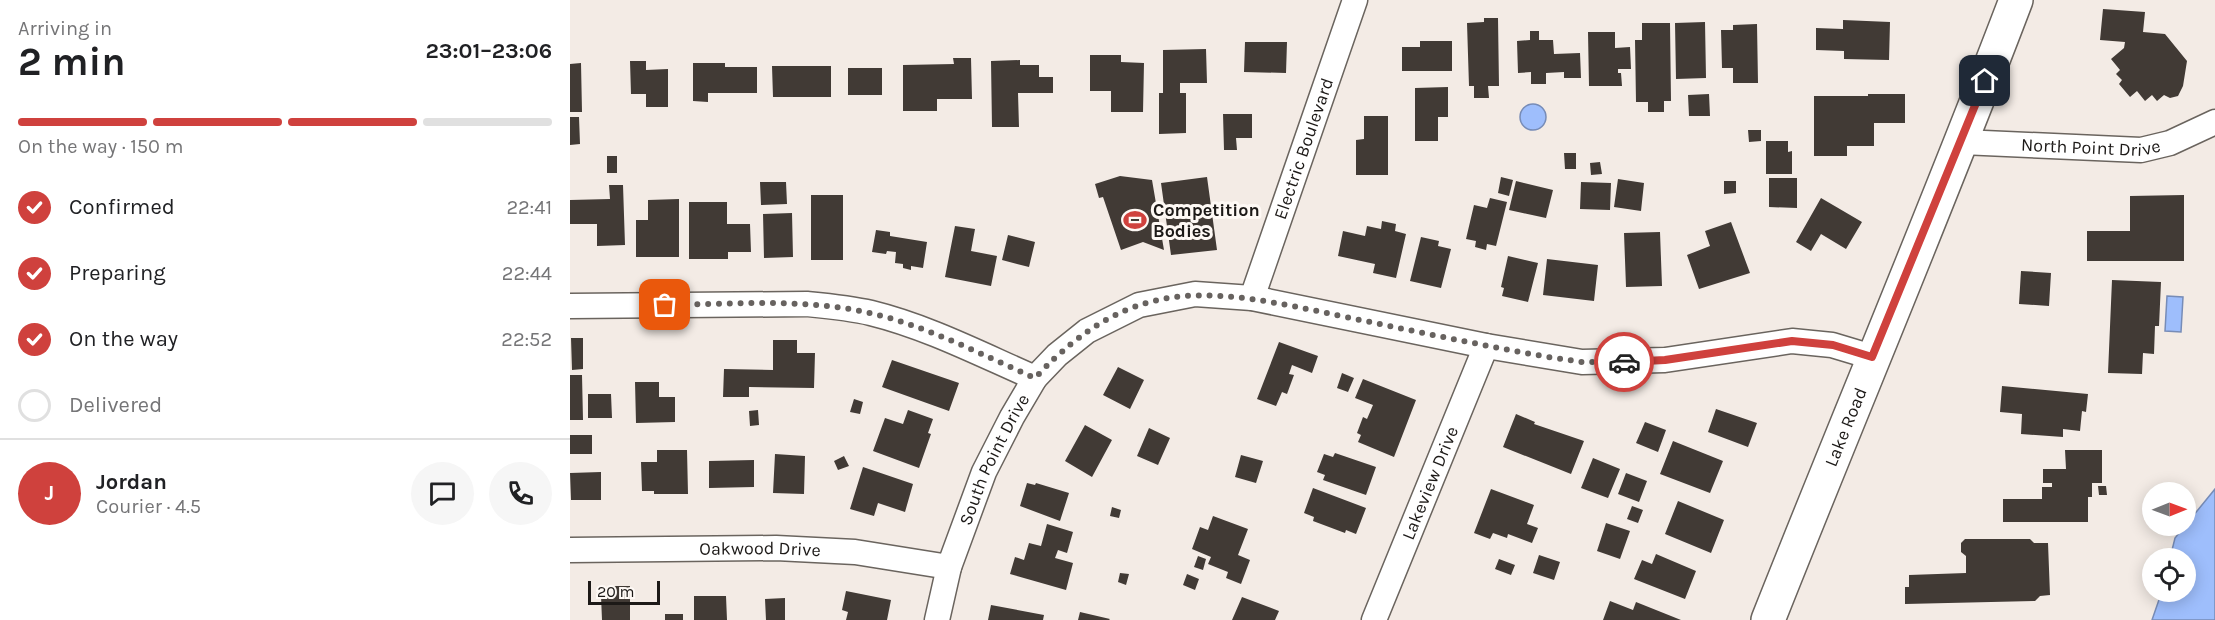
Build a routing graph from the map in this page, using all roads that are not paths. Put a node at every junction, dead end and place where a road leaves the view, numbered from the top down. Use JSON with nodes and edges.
{"nodes":[{"id":1,"x":1355,"y":0,"type":"edge"},
{"id":2,"x":2016,"y":0,"type":"edge"},
{"id":3,"x":2215,"y":122,"type":"edge"},
{"id":4,"x":1962,"y":142,"type":"junction"},
{"id":5,"x":1252,"y":298,"type":"junction"},
{"id":6,"x":570,"y":306,"type":"edge"},
{"id":7,"x":1486,"y":346,"type":"junction"},
{"id":8,"x":1872,"y":357,"type":"junction"},
{"id":9,"x":1035,"y":378,"type":"junction"},
{"id":10,"x":570,"y":550,"type":"edge"},
{"id":11,"x":949,"y":567,"type":"junction"},
{"id":12,"x":937,"y":620,"type":"edge"},
{"id":13,"x":1374,"y":620,"type":"edge"},
{"id":14,"x":1768,"y":620,"type":"edge"}],
"edges":[{"from":1,"to":5,"type":"street","name":"Electric Boulevard"},
{"from":2,"to":4,"type":"main road","name":"Lake Road"},
{"from":3,"to":4,"type":"street","name":"North Point Drive"},
{"from":4,"to":8,"type":"main road","name":"Lake Road"},
{"from":5,"to":7,"type":"street","name":"South Point Drive"},
{"from":5,"to":9,"type":"street","name":"South Point Drive"},
{"from":6,"to":9,"type":"street"},
{"from":7,"to":8,"type":"street","name":"South Point Drive"},
{"from":7,"to":13,"type":"street","name":"Lakeview Drive"},
{"from":8,"to":14,"type":"main road","name":"Lake Road"},
{"from":9,"to":11,"type":"street","name":"South Point Drive"},
{"from":10,"to":11,"type":"street","name":"Oakwood Drive"},
{"from":11,"to":12,"type":"street","name":"South Point Drive"}]}
